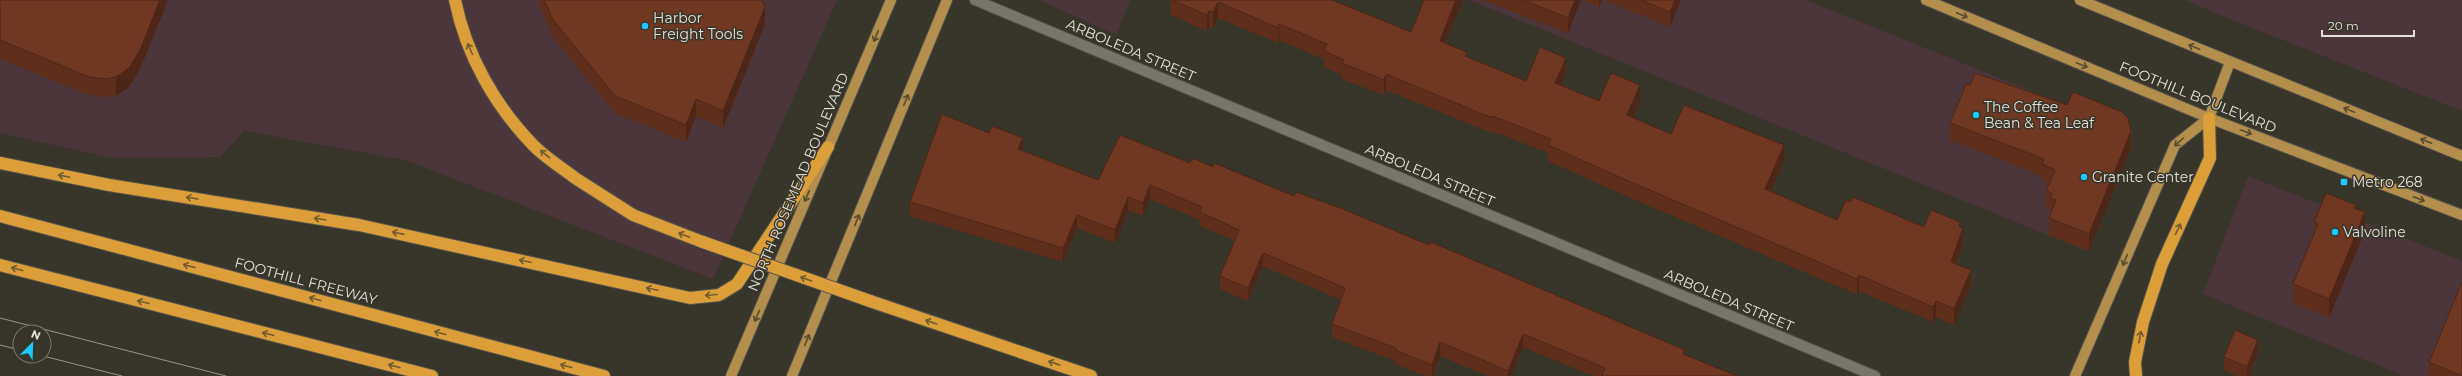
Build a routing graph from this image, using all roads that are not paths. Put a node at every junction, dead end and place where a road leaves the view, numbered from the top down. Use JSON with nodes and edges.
{"nodes":[{"id":1,"x":455,"y":0,"type":"edge"},
{"id":2,"x":891,"y":0,"type":"edge"},
{"id":3,"x":947,"y":0,"type":"edge"},
{"id":4,"x":975,"y":0,"type":"edge"},
{"id":5,"x":1926,"y":0,"type":"edge"},
{"id":6,"x":2080,"y":0,"type":"edge"},
{"id":7,"x":2230,"y":62,"type":"junction"},
{"id":8,"x":2209,"y":118,"type":"junction"},
{"id":9,"x":828,"y":147,"type":"junction"},
{"id":10,"x":2462,"y":156,"type":"edge"},
{"id":11,"x":0,"y":163,"type":"edge"},
{"id":12,"x":2462,"y":215,"type":"edge"},
{"id":13,"x":0,"y":216,"type":"edge"},
{"id":14,"x":0,"y":265,"type":"edge"},
{"id":15,"x":432,"y":376,"type":"edge"},
{"id":16,"x":604,"y":376,"type":"edge"},
{"id":17,"x":731,"y":376,"type":"edge"},
{"id":18,"x":792,"y":376,"type":"edge"},
{"id":19,"x":1091,"y":376,"type":"edge"},
{"id":20,"x":1875,"y":376,"type":"edge"},
{"id":21,"x":2075,"y":376,"type":"edge"},
{"id":22,"x":2136,"y":376,"type":"edge"}],
"edges":[{"from":19,"to":1,"type":"highway","one_way":true,"bridge":true},
{"from":2,"to":9,"type":"main road","name":"NORTH ROSEMEAD BOULEVARD","one_way":true},
{"from":18,"to":3,"type":"main road","one_way":true},
{"from":4,"to":20,"type":"street","name":"ARBOLEDA STREET"},
{"from":5,"to":8,"type":"main road","name":"FOOTHILL BOULEVARD","one_way":true},
{"from":7,"to":6,"type":"main road","one_way":true},
{"from":7,"to":8,"type":"main road"},
{"from":10,"to":7,"type":"main road","one_way":true},
{"from":8,"to":12,"type":"main road","name":"FOOTHILL BOULEVARD","one_way":true},
{"from":8,"to":21,"type":"main road","one_way":true},
{"from":22,"to":8,"type":"highway","one_way":true},
{"from":9,"to":11,"type":"highway","one_way":true},
{"from":9,"to":17,"type":"main road","name":"NORTH ROSEMEAD BOULEVARD","one_way":true},
{"from":16,"to":13,"type":"highway","name":"FOOTHILL FREEWAY","one_way":true},
{"from":15,"to":14,"type":"highway","one_way":true}]}
